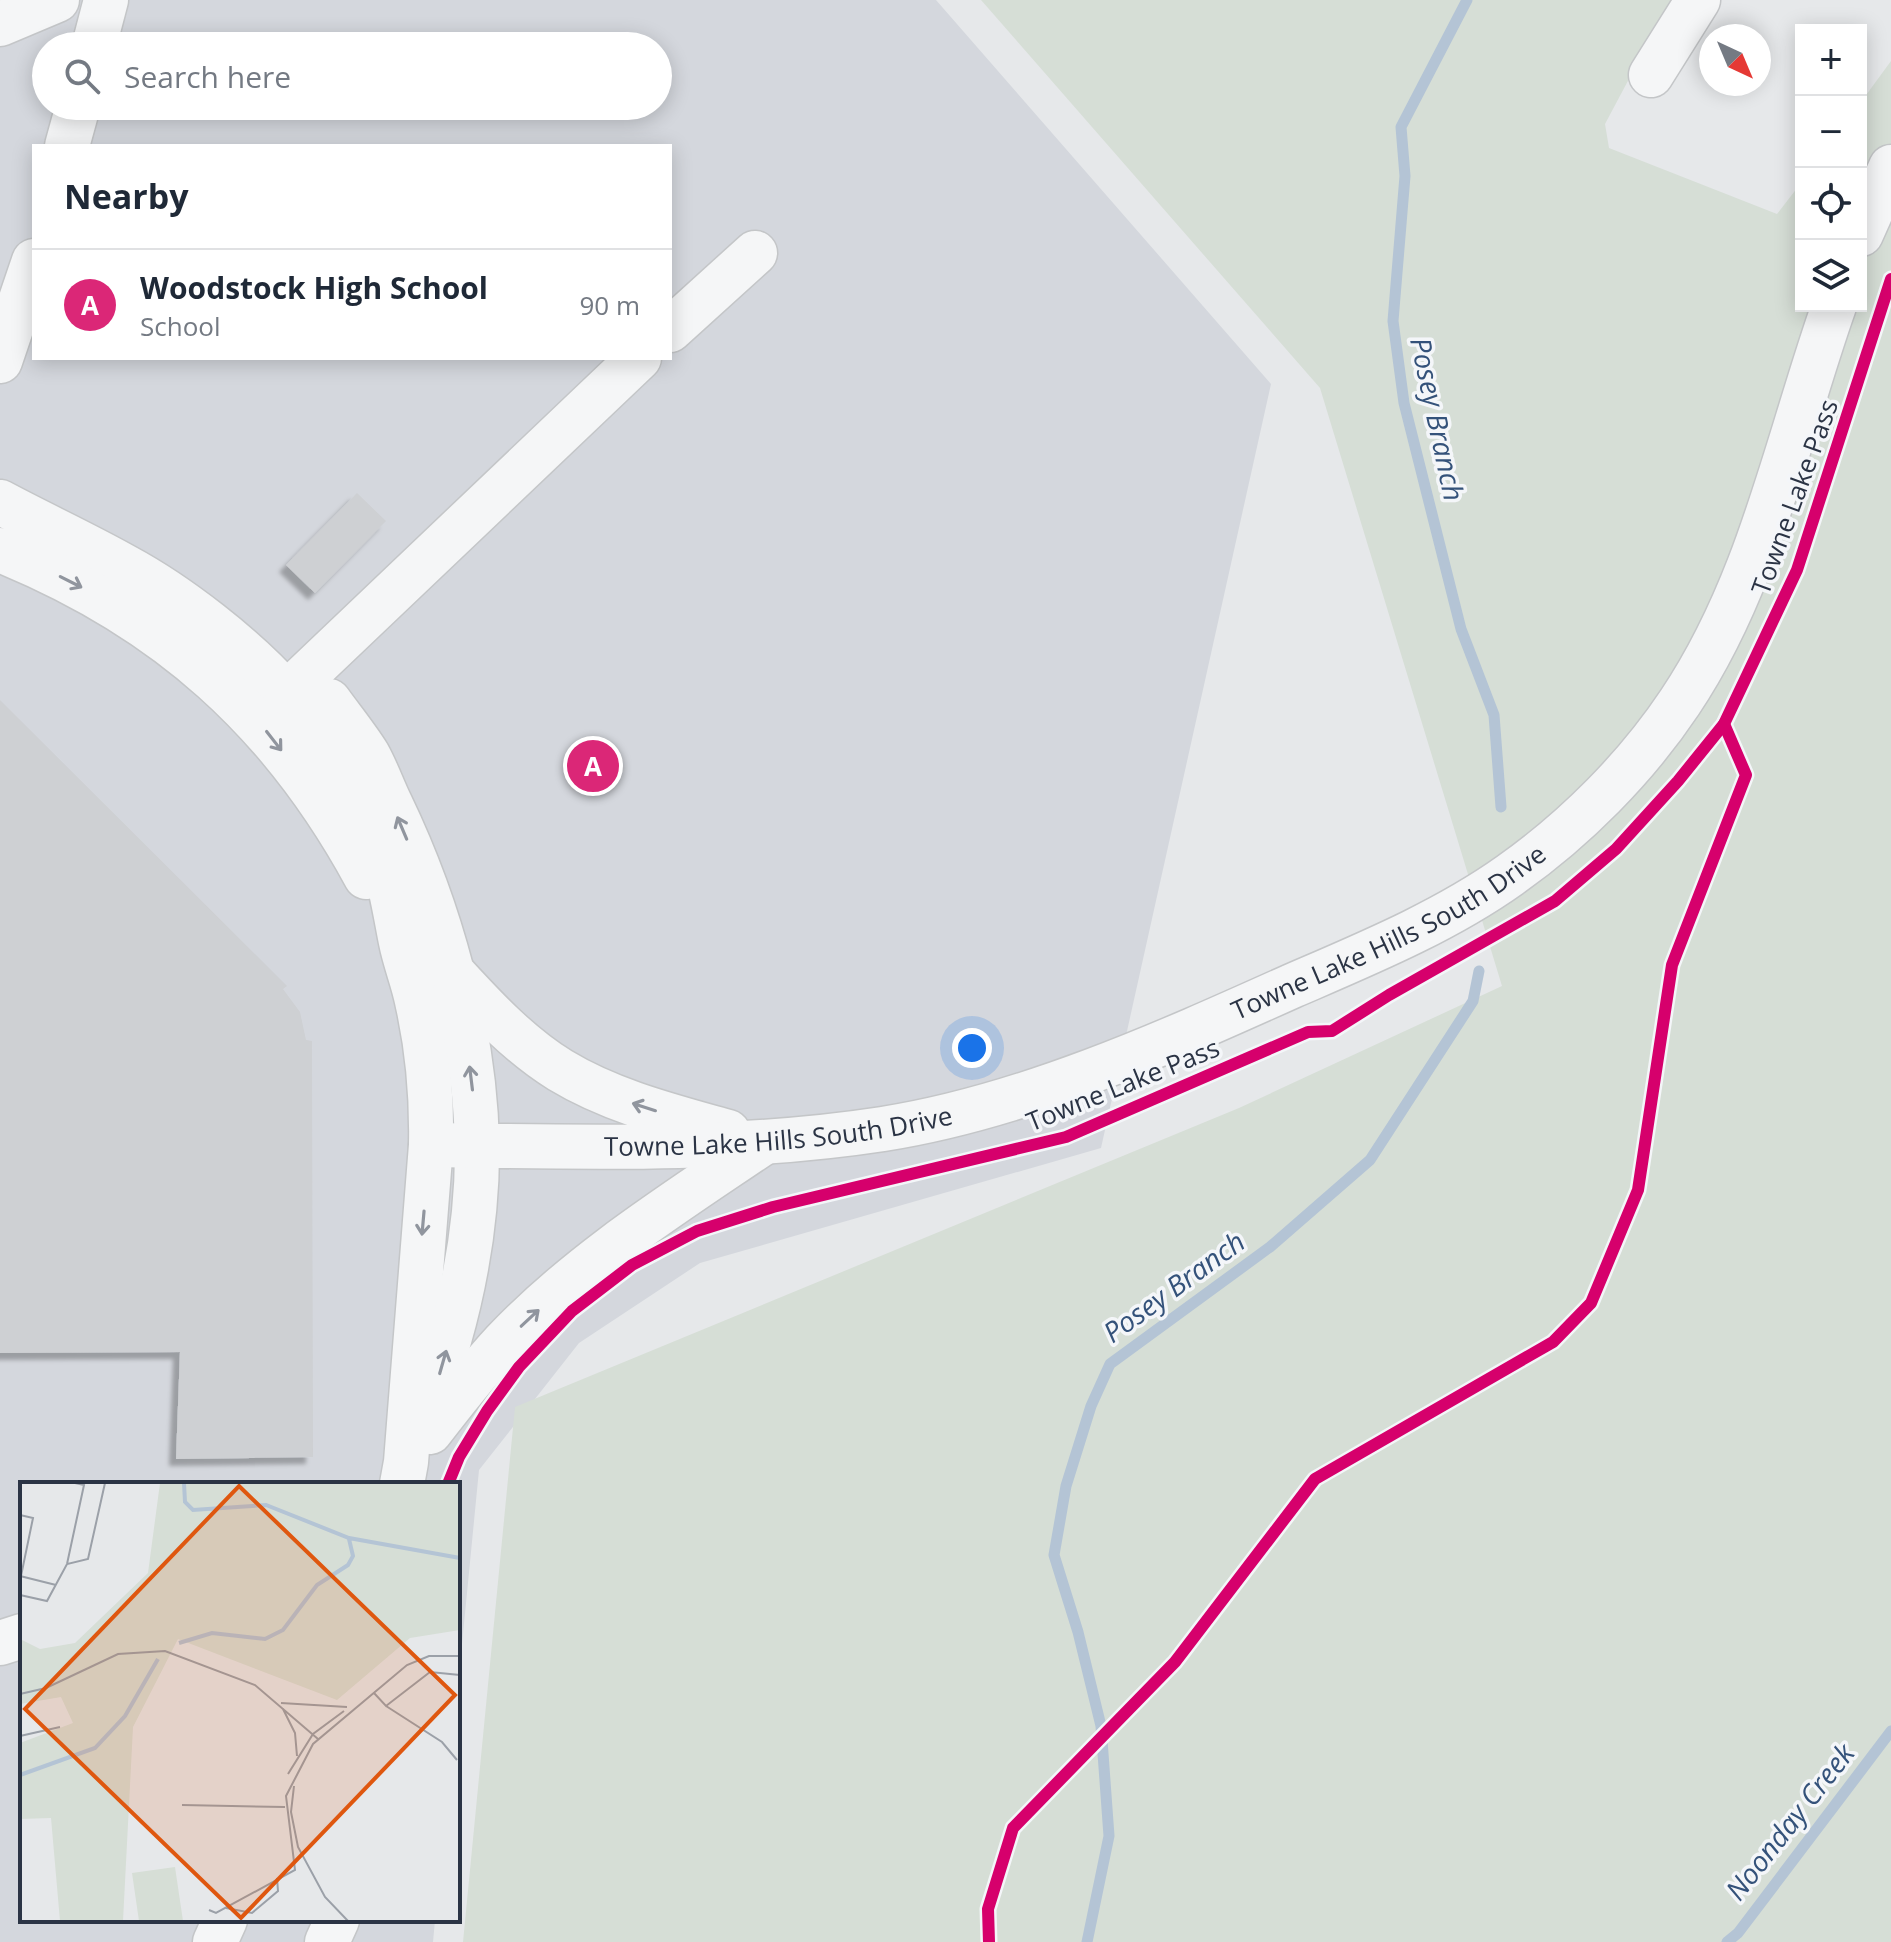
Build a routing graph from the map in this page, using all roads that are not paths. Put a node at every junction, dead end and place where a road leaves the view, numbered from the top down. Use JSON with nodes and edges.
{"nodes":[{"id":1,"x":57,"y":0,"type":"edge"},
{"id":2,"x":106,"y":0,"type":"edge"},
{"id":3,"x":1698,"y":0,"type":"edge"},
{"id":4,"x":0,"y":24,"type":"edge"},
{"id":5,"x":98,"y":32,"type":"edge"},
{"id":6,"x":1651,"y":75,"type":"dead end"},
{"id":7,"x":74,"y":120,"type":"edge"},
{"id":8,"x":68,"y":144,"type":"edge"},
{"id":9,"x":1891,"y":167,"type":"edge"},
{"id":10,"x":1867,"y":221,"type":"edge"},
{"id":11,"x":755,"y":253,"type":"dead end"},
{"id":12,"x":32,"y":266,"type":"edge"},
{"id":13,"x":1832,"y":312,"type":"edge"},
{"id":14,"x":672,"y":328,"type":"edge"},
{"id":15,"x":3,"y":341,"type":"edge"},
{"id":16,"x":637,"y":360,"type":"edge"},
{"id":17,"x":0,"y":502,"type":"edge"},
{"id":18,"x":0,"y":550,"type":"edge"},
{"id":19,"x":298,"y":683,"type":"junction"},
{"id":20,"x":401,"y":942,"type":"junction"},
{"id":21,"x":449,"y":970,"type":"junction"},
{"id":22,"x":768,"y":1143,"type":"junction"},
{"id":23,"x":431,"y":1145,"type":"junction"},
{"id":24,"x":477,"y":1146,"type":"junction"},
{"id":25,"x":404,"y":1473,"type":"edge"},
{"id":26,"x":20,"y":1637,"type":"edge"},
{"id":27,"x":0,"y":1643,"type":"edge"},
{"id":28,"x":224,"y":1922,"type":"edge"},
{"id":29,"x":336,"y":1922,"type":"edge"},
{"id":30,"x":215,"y":1942,"type":"edge"},
{"id":31,"x":327,"y":1942,"type":"edge"}],
"edges":[{"from":1,"to":4,"type":"street"},
{"from":2,"to":5,"type":"street"},
{"from":3,"to":6,"type":"street"},
{"from":7,"to":8,"type":"street"},
{"from":9,"to":10,"type":"street"},
{"from":11,"to":14,"type":"street"},
{"from":12,"to":15,"type":"street"},
{"from":13,"to":22,"type":"street","name":"Towne Lake Hills South Drive"},
{"from":16,"to":19,"type":"street"},
{"from":17,"to":19,"type":"street"},
{"from":18,"to":20,"type":"street","one_way":true},
{"from":19,"to":20,"type":"street"},
{"from":21,"to":19,"type":"street","one_way":true},
{"from":20,"to":23,"type":"street"},
{"from":22,"to":21,"type":"street","one_way":true},
{"from":24,"to":21,"type":"street","one_way":true},
{"from":22,"to":24,"type":"street","name":"Towne Lake Hills South Drive"},
{"from":25,"to":22,"type":"street","one_way":true},
{"from":23,"to":24,"type":"street","name":"Towne Lake Hills South Drive"},
{"from":23,"to":25,"type":"street","one_way":true},
{"from":25,"to":24,"type":"street","one_way":true},
{"from":26,"to":27,"type":"street"},
{"from":28,"to":30,"type":"street"},
{"from":29,"to":31,"type":"street"}]}
